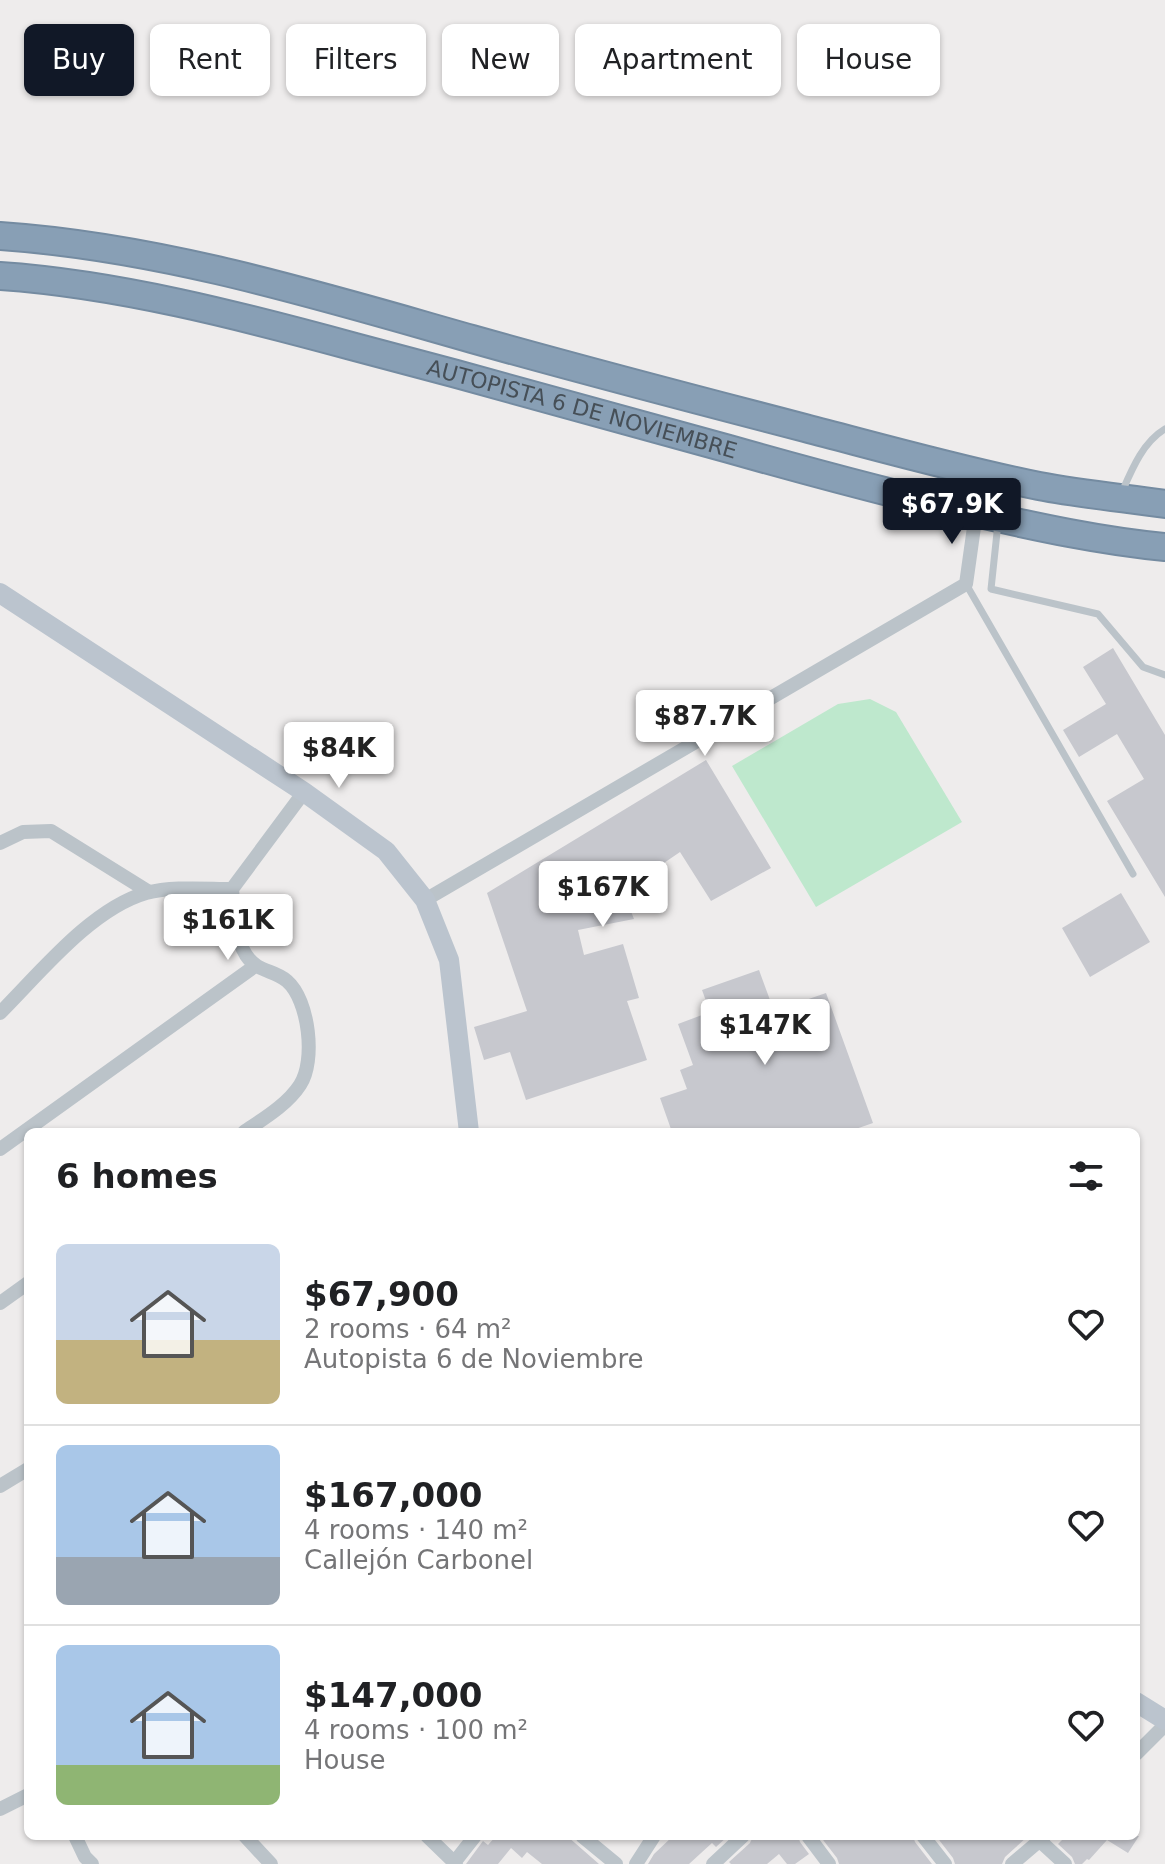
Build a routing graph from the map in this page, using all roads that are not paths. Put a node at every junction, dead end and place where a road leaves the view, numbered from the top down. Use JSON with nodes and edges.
{"nodes":[{"id":1,"x":0,"y":236,"type":"edge"},
{"id":2,"x":0,"y":276,"type":"edge"},
{"id":3,"x":1165,"y":429,"type":"edge"},
{"id":4,"x":1120,"y":498,"type":"junction"},
{"id":5,"x":1165,"y":504,"type":"edge"},
{"id":6,"x":987,"y":516,"type":"junction"},
{"id":7,"x":1165,"y":547,"type":"edge"},
{"id":8,"x":966,"y":584,"type":"junction"},
{"id":9,"x":0,"y":593,"type":"edge"},
{"id":10,"x":1165,"y":675,"type":"edge"},
{"id":11,"x":304,"y":792,"type":"junction"},
{"id":12,"x":0,"y":843,"type":"edge"},
{"id":13,"x":1133,"y":874,"type":"dead end"},
{"id":14,"x":232,"y":889,"type":"junction"},
{"id":15,"x":149,"y":892,"type":"junction"},
{"id":16,"x":425,"y":900,"type":"junction"},
{"id":17,"x":255,"y":966,"type":"junction"},
{"id":18,"x":0,"y":1013,"type":"edge"},
{"id":19,"x":29,"y":1128,"type":"edge"},
{"id":20,"x":250,"y":1128,"type":"edge"},
{"id":21,"x":469,"y":1128,"type":"edge"},
{"id":22,"x":24,"y":1132,"type":"edge"},
{"id":23,"x":0,"y":1149,"type":"edge"},
{"id":24,"x":24,"y":1285,"type":"edge"},
{"id":25,"x":2,"y":1298,"type":"edge"},
{"id":26,"x":24,"y":1471,"type":"edge"},
{"id":27,"x":0,"y":1486,"type":"edge"},
{"id":28,"x":1140,"y":1705,"type":"edge"},
{"id":29,"x":1165,"y":1723,"type":"edge"},
{"id":30,"x":1140,"y":1750,"type":"edge"},
{"id":31,"x":24,"y":1797,"type":"edge"},
{"id":32,"x":0,"y":1809,"type":"edge"},
{"id":33,"x":77,"y":1840,"type":"edge"},
{"id":34,"x":249,"y":1840,"type":"edge"},
{"id":35,"x":431,"y":1840,"type":"edge"},
{"id":36,"x":472,"y":1840,"type":"edge"},
{"id":37,"x":587,"y":1840,"type":"edge"},
{"id":38,"x":651,"y":1840,"type":"edge"},
{"id":39,"x":739,"y":1840,"type":"edge"},
{"id":40,"x":811,"y":1840,"type":"edge"},
{"id":41,"x":926,"y":1840,"type":"edge"},
{"id":42,"x":1041,"y":1840,"type":"edge"},
{"id":43,"x":1045,"y":1840,"type":"edge"},
{"id":44,"x":85,"y":1862,"type":"edge"},
{"id":45,"x":455,"y":1863,"type":"edge"},
{"id":46,"x":271,"y":1864,"type":"edge"},
{"id":47,"x":616,"y":1864,"type":"edge"},
{"id":48,"x":636,"y":1864,"type":"edge"},
{"id":49,"x":713,"y":1864,"type":"edge"},
{"id":50,"x":829,"y":1864,"type":"edge"},
{"id":51,"x":945,"y":1864,"type":"edge"},
{"id":52,"x":1012,"y":1864,"type":"edge"},
{"id":53,"x":1065,"y":1864,"type":"edge"}],
"edges":[{"from":1,"to":4,"type":"highway","name":"AUTOPISTA 6 DE NOVIEMBRE"},
{"from":2,"to":6,"type":"highway","name":"AUTOPISTA 6 DE NOVIEMBRE"},
{"from":3,"to":4,"type":"lane"},
{"from":4,"to":5,"type":"highway","name":"AUTOPISTA 6 DE NOVIEMBRE"},
{"from":6,"to":7,"type":"highway","name":"AUTOPISTA 6 DE NOVIEMBRE"},
{"from":6,"to":8,"type":"street"},
{"from":6,"to":10,"type":"lane"},
{"from":8,"to":13,"type":"lane"},
{"from":8,"to":16,"type":"street"},
{"from":9,"to":11,"type":"main road"},
{"from":11,"to":14,"type":"street"},
{"from":11,"to":16,"type":"main road"},
{"from":12,"to":15,"type":"street"},
{"from":14,"to":15,"type":"street"},
{"from":14,"to":17,"type":"street"},
{"from":15,"to":18,"type":"street"},
{"from":16,"to":21,"type":"main road"},
{"from":17,"to":19,"type":"street"},
{"from":17,"to":20,"type":"street"},
{"from":22,"to":23,"type":"street"},
{"from":24,"to":25,"type":"street"},
{"from":26,"to":27,"type":"street"},
{"from":28,"to":29,"type":"main road"},
{"from":29,"to":30,"type":"street"},
{"from":31,"to":32,"type":"street"},
{"from":33,"to":44,"type":"street"},
{"from":34,"to":46,"type":"street"},
{"from":35,"to":45,"type":"street"},
{"from":36,"to":45,"type":"street"},
{"from":37,"to":47,"type":"street"},
{"from":38,"to":48,"type":"street"},
{"from":39,"to":49,"type":"street"},
{"from":40,"to":50,"type":"street"},
{"from":41,"to":51,"type":"street"},
{"from":42,"to":52,"type":"street"},
{"from":43,"to":53,"type":"street"}]}
